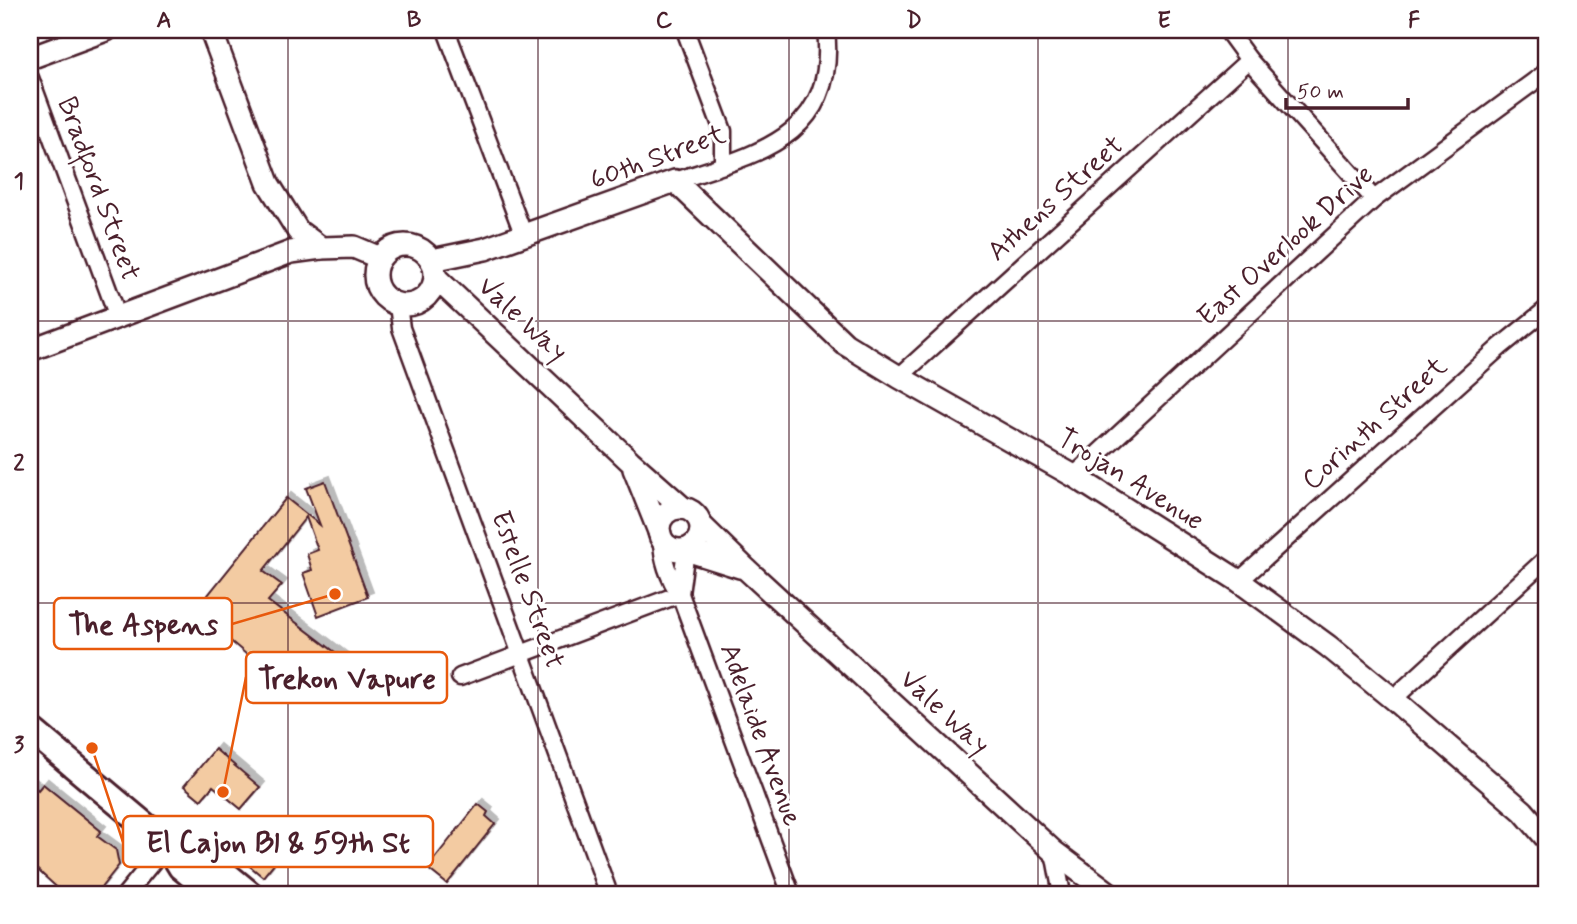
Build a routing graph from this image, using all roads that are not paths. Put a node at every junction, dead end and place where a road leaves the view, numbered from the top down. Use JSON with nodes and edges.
{"nodes":[{"id":1,"x":106,"y":30,"type":"edge"},
{"id":2,"x":211,"y":30,"type":"edge"},
{"id":3,"x":446,"y":30,"type":"edge"},
{"id":4,"x":685,"y":30,"type":"edge"},
{"id":5,"x":825,"y":30,"type":"edge"},
{"id":6,"x":1227,"y":30,"type":"edge"},
{"id":7,"x":30,"y":58,"type":"edge"},
{"id":8,"x":1249,"y":60,"type":"junction"},
{"id":9,"x":1547,"y":72,"type":"edge"},
{"id":10,"x":30,"y":78,"type":"edge"},
{"id":11,"x":723,"y":165,"type":"junction"},
{"id":12,"x":674,"y":181,"type":"junction"},
{"id":13,"x":1374,"y":199,"type":"junction"},
{"id":14,"x":524,"y":236,"type":"junction"},
{"id":15,"x":321,"y":247,"type":"junction"},
{"id":16,"x":380,"y":258,"type":"junction"},
{"id":17,"x":434,"y":269,"type":"junction"},
{"id":18,"x":398,"y":305,"type":"junction"},
{"id":19,"x":1547,"y":309,"type":"edge"},
{"id":20,"x":118,"y":317,"type":"junction"},
{"id":21,"x":30,"y":350,"type":"edge"},
{"id":22,"x":899,"y":377,"type":"junction"},
{"id":23,"x":629,"y":461,"type":"junction"},
{"id":24,"x":1074,"y":476,"type":"junction"},
{"id":25,"x":683,"y":508,"type":"junction"},
{"id":26,"x":701,"y":525,"type":"junction"},
{"id":27,"x":661,"y":537,"type":"junction"},
{"id":28,"x":686,"y":550,"type":"junction"},
{"id":29,"x":1547,"y":558,"type":"edge"},
{"id":30,"x":745,"y":568,"type":"junction"},
{"id":31,"x":1239,"y":581,"type":"junction"},
{"id":32,"x":680,"y":594,"type":"junction"},
{"id":33,"x":520,"y":654,"type":"junction"},
{"id":34,"x":460,"y":677,"type":"dead end"},
{"id":35,"x":1393,"y":699,"type":"junction"},
{"id":36,"x":30,"y":729,"type":"edge"},
{"id":37,"x":1547,"y":839,"type":"edge"},
{"id":38,"x":167,"y":844,"type":"junction"},
{"id":39,"x":1054,"y":852,"type":"junction"},
{"id":40,"x":126,"y":894,"type":"edge"},
{"id":41,"x":214,"y":894,"type":"edge"},
{"id":42,"x":250,"y":894,"type":"edge"},
{"id":43,"x":609,"y":894,"type":"edge"},
{"id":44,"x":791,"y":894,"type":"edge"},
{"id":45,"x":1062,"y":894,"type":"edge"},
{"id":46,"x":1110,"y":894,"type":"edge"}],
"edges":[{"from":1,"to":7,"type":"street"},
{"from":2,"to":15,"type":"street"},
{"from":3,"to":14,"type":"street"},
{"from":4,"to":11,"type":"street"},
{"from":5,"to":11,"type":"street","name":"60th Street"},
{"from":6,"to":8,"type":"street"},
{"from":8,"to":13,"type":"street"},
{"from":8,"to":22,"type":"street","name":"Athens Street"},
{"from":9,"to":13,"type":"street","name":"East Overlook Drive"},
{"from":10,"to":20,"type":"street","name":"Bradford Street"},
{"from":11,"to":12,"type":"street","name":"60th Street"},
{"from":12,"to":14,"type":"street","name":"60th Street"},
{"from":12,"to":22,"type":"street","name":"Trojan Avenue"},
{"from":13,"to":24,"type":"street","name":"East Overlook Drive"},
{"from":14,"to":17,"type":"street","name":"60th Street"},
{"from":15,"to":16,"type":"street"},
{"from":15,"to":20,"type":"street"},
{"from":16,"to":17,"type":"street"},
{"from":16,"to":18,"type":"street"},
{"from":17,"to":18,"type":"street"},
{"from":17,"to":23,"type":"street","name":"Vale Way"},
{"from":18,"to":33,"type":"street","name":"Estelle Street"},
{"from":19,"to":31,"type":"street","name":"Corinth Street"},
{"from":20,"to":21,"type":"street"},
{"from":22,"to":24,"type":"street","name":"Trojan Avenue"},
{"from":23,"to":25,"type":"street","name":"Vale Way"},
{"from":23,"to":27,"type":"street","name":"Vale Way"},
{"from":24,"to":31,"type":"street","name":"Trojan Avenue"},
{"from":25,"to":26,"type":"street","name":"Vale Way"},
{"from":25,"to":27,"type":"street"},
{"from":26,"to":28,"type":"street"},
{"from":26,"to":30,"type":"street","name":"Vale Way"},
{"from":27,"to":28,"type":"street","name":"Vale Way"},
{"from":27,"to":32,"type":"street","name":"Adelaide Avenue"},
{"from":28,"to":30,"type":"street","name":"Vale Way"},
{"from":28,"to":32,"type":"street","name":"Adelaide Avenue"},
{"from":29,"to":35,"type":"street"},
{"from":30,"to":39,"type":"street","name":"Vale Way"},
{"from":31,"to":35,"type":"street","name":"Trojan Avenue"},
{"from":32,"to":33,"type":"street"},
{"from":32,"to":44,"type":"street","name":"Adelaide Avenue"},
{"from":33,"to":34,"type":"street"},
{"from":33,"to":43,"type":"street","name":"Estelle Street"},
{"from":35,"to":37,"type":"street","name":"Trojan Avenue"},
{"from":36,"to":38,"type":"main road"},
{"from":38,"to":40,"type":"street"},
{"from":38,"to":41,"type":"main road"},
{"from":38,"to":42,"type":"main road"},
{"from":39,"to":45,"type":"street"},
{"from":39,"to":46,"type":"street","name":"Vale Way"}]}
